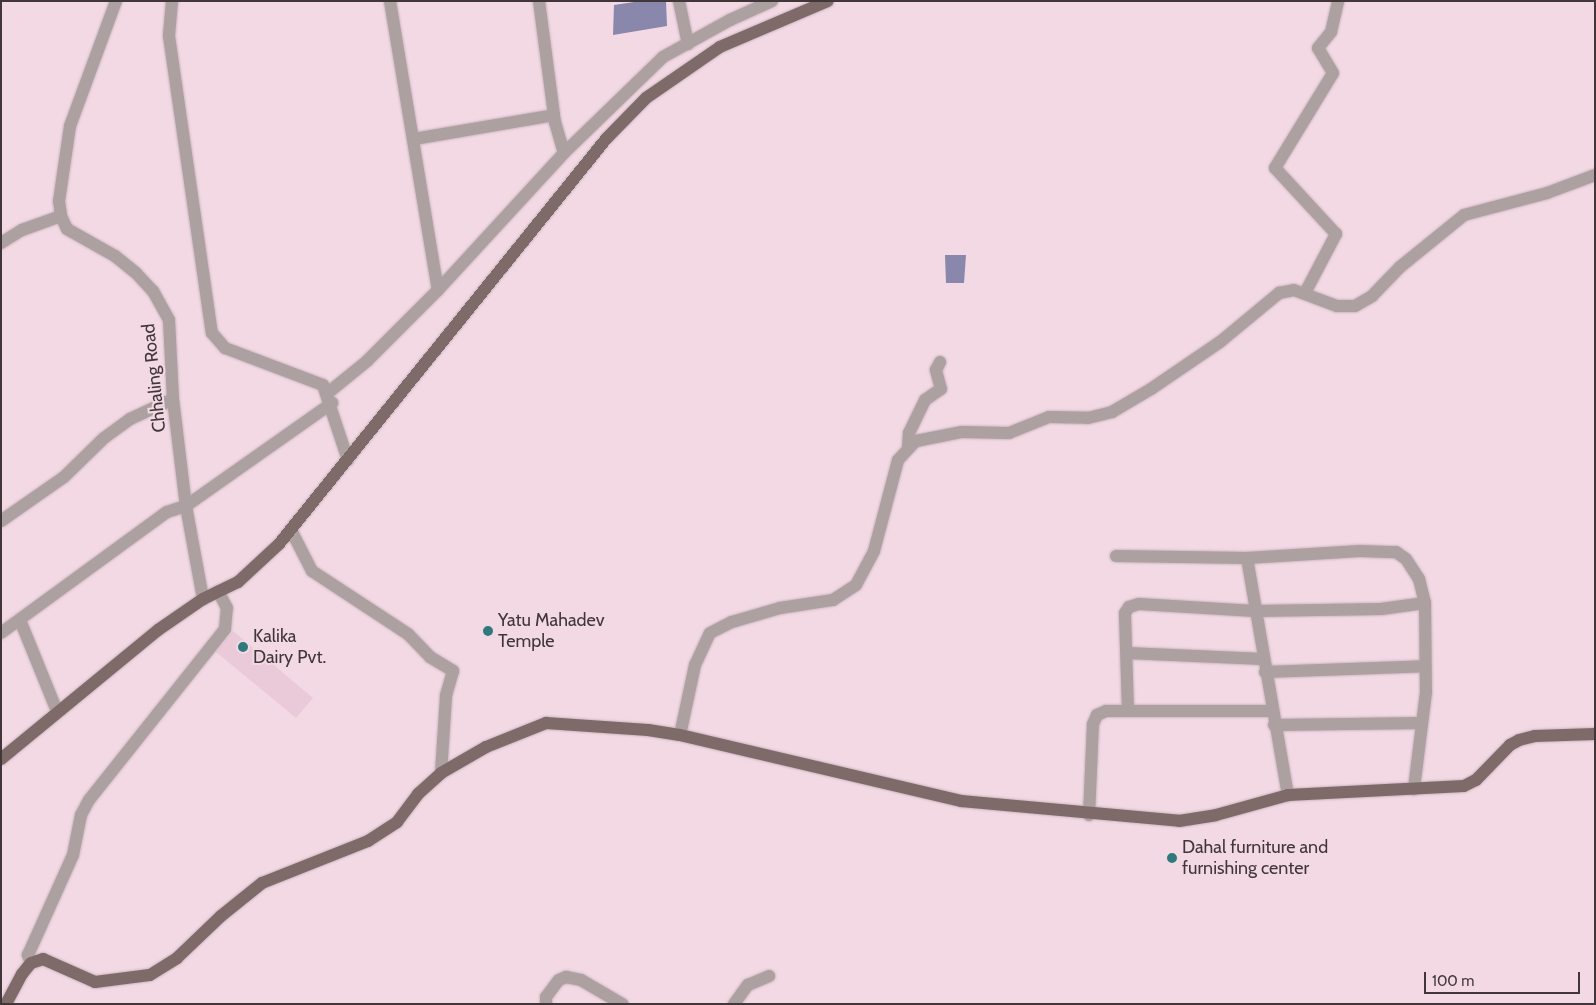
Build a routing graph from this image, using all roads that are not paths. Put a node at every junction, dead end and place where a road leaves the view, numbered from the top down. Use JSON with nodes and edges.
{"nodes":[{"id":1,"x":116,"y":1,"type":"edge"},
{"id":2,"x":172,"y":1,"type":"edge"},
{"id":3,"x":390,"y":1,"type":"edge"},
{"id":4,"x":539,"y":1,"type":"edge"},
{"id":5,"x":680,"y":1,"type":"edge"},
{"id":6,"x":772,"y":1,"type":"edge"},
{"id":7,"x":828,"y":1,"type":"edge"},
{"id":8,"x":1338,"y":1,"type":"edge"},
{"id":9,"x":688,"y":44,"type":"junction"},
{"id":10,"x":554,"y":114,"type":"junction"},
{"id":11,"x":414,"y":140,"type":"junction"},
{"id":12,"x":564,"y":153,"type":"junction"},
{"id":13,"x":1595,"y":176,"type":"edge"},
{"id":14,"x":61,"y":216,"type":"junction"},
{"id":15,"x":1,"y":243,"type":"edge"},
{"id":16,"x":438,"y":290,"type":"junction"},
{"id":17,"x":1305,"y":294,"type":"junction"},
{"id":18,"x":940,"y":362,"type":"dead end"},
{"id":19,"x":330,"y":398,"type":"junction"},
{"id":20,"x":173,"y":399,"type":"junction"},
{"id":21,"x":908,"y":447,"type":"junction"},
{"id":22,"x":348,"y":460,"type":"junction"},
{"id":23,"x":186,"y":506,"type":"junction"},
{"id":24,"x":1,"y":521,"type":"edge"},
{"id":25,"x":291,"y":530,"type":"junction"},
{"id":26,"x":1116,"y":556,"type":"dead end"},
{"id":27,"x":1247,"y":558,"type":"junction"},
{"id":28,"x":218,"y":591,"type":"junction"},
{"id":29,"x":203,"y":599,"type":"junction"},
{"id":30,"x":1425,"y":603,"type":"junction"},
{"id":31,"x":1255,"y":611,"type":"junction"},
{"id":32,"x":20,"y":620,"type":"junction"},
{"id":33,"x":1,"y":633,"type":"edge"},
{"id":34,"x":1126,"y":653,"type":"junction"},
{"id":35,"x":1264,"y":666,"type":"junction"},
{"id":36,"x":1425,"y":666,"type":"junction"},
{"id":37,"x":1128,"y":710,"type":"junction"},
{"id":38,"x":1271,"y":710,"type":"junction"},
{"id":39,"x":57,"y":711,"type":"junction"},
{"id":40,"x":1422,"y":723,"type":"junction"},
{"id":41,"x":1274,"y":725,"type":"junction"},
{"id":42,"x":1595,"y":734,"type":"edge"},
{"id":43,"x":680,"y":735,"type":"junction"},
{"id":44,"x":1,"y":759,"type":"edge"},
{"id":45,"x":441,"y":773,"type":"junction"},
{"id":46,"x":1414,"y":789,"type":"junction"},
{"id":47,"x":1288,"y":795,"type":"junction"},
{"id":48,"x":1089,"y":814,"type":"junction"},
{"id":49,"x":31,"y":963,"type":"junction"},
{"id":50,"x":769,"y":976,"type":"dead end"},
{"id":51,"x":6,"y":1004,"type":"edge"},
{"id":52,"x":546,"y":1004,"type":"edge"},
{"id":53,"x":622,"y":1004,"type":"edge"},
{"id":54,"x":734,"y":1004,"type":"edge"}],
"edges":[{"from":1,"to":14,"type":"street"},
{"from":2,"to":19,"type":"street"},
{"from":3,"to":11,"type":"street"},
{"from":4,"to":10,"type":"street"},
{"from":5,"to":9,"type":"street"},
{"from":6,"to":9,"type":"street"},
{"from":7,"to":22,"type":"main road"},
{"from":8,"to":17,"type":"street"},
{"from":9,"to":12,"type":"street"},
{"from":10,"to":11,"type":"street"},
{"from":10,"to":12,"type":"street"},
{"from":11,"to":16,"type":"street"},
{"from":12,"to":16,"type":"street"},
{"from":13,"to":17,"type":"street"},
{"from":14,"to":15,"type":"street"},
{"from":14,"to":20,"type":"street","name":"Chhaling Road"},
{"from":16,"to":19,"type":"street"},
{"from":17,"to":21,"type":"street"},
{"from":18,"to":21,"type":"street"},
{"from":19,"to":22,"type":"street"},
{"from":19,"to":23,"type":"street"},
{"from":20,"to":23,"type":"street","name":"Chhaling Road"},
{"from":20,"to":24,"type":"street"},
{"from":21,"to":43,"type":"street"},
{"from":22,"to":25,"type":"main road"},
{"from":23,"to":29,"type":"street","name":"Chhaling Road"},
{"from":23,"to":32,"type":"street"},
{"from":25,"to":28,"type":"main road"},
{"from":25,"to":45,"type":"street"},
{"from":26,"to":27,"type":"street"},
{"from":27,"to":30,"type":"street"},
{"from":27,"to":31,"type":"street"},
{"from":28,"to":29,"type":"main road"},
{"from":28,"to":49,"type":"street"},
{"from":29,"to":39,"type":"main road"},
{"from":30,"to":31,"type":"street"},
{"from":30,"to":36,"type":"street"},
{"from":31,"to":34,"type":"street"},
{"from":31,"to":35,"type":"street"},
{"from":32,"to":33,"type":"street"},
{"from":32,"to":39,"type":"street"},
{"from":34,"to":35,"type":"street"},
{"from":34,"to":37,"type":"street"},
{"from":35,"to":36,"type":"street"},
{"from":35,"to":38,"type":"street"},
{"from":36,"to":40,"type":"street"},
{"from":37,"to":38,"type":"street"},
{"from":37,"to":48,"type":"street"},
{"from":38,"to":41,"type":"street"},
{"from":39,"to":44,"type":"main road"},
{"from":40,"to":41,"type":"street"},
{"from":40,"to":46,"type":"street"},
{"from":41,"to":47,"type":"street"},
{"from":42,"to":46,"type":"main road"},
{"from":43,"to":45,"type":"main road"},
{"from":43,"to":48,"type":"main road"},
{"from":45,"to":49,"type":"main road"},
{"from":46,"to":47,"type":"main road"},
{"from":47,"to":48,"type":"main road"},
{"from":49,"to":51,"type":"main road"},
{"from":50,"to":54,"type":"street"},
{"from":52,"to":53,"type":"street"}]}
